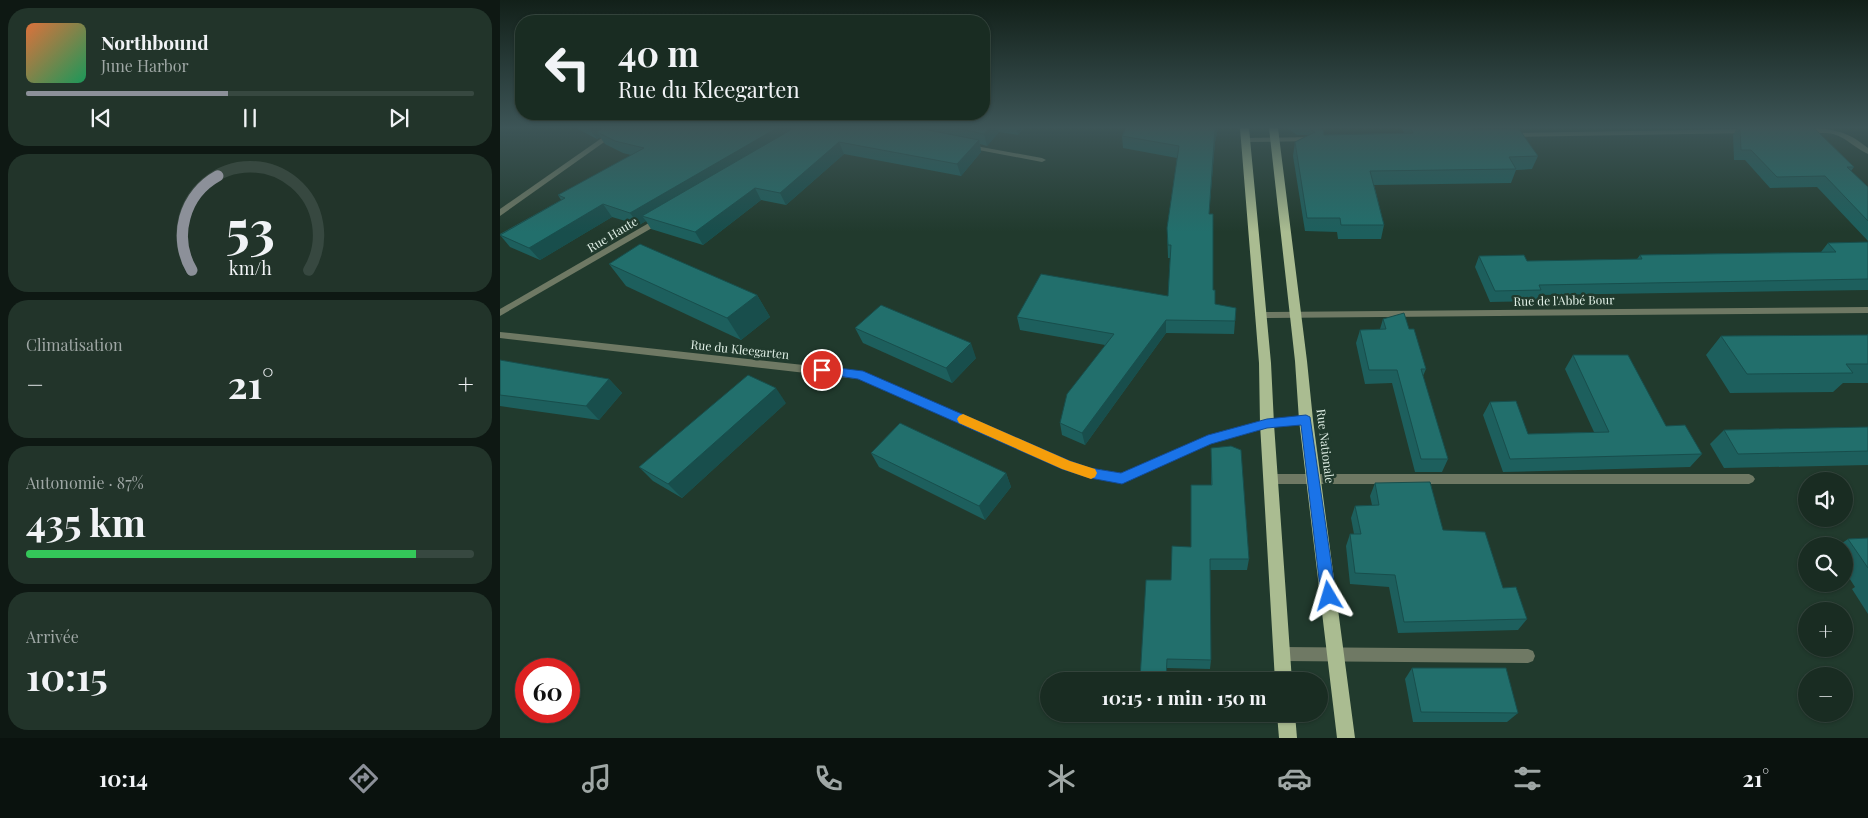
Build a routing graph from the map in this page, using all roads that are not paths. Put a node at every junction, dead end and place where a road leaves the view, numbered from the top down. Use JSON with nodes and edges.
{"nodes":[{"id":1,"x":572,"y":162,"type":"edge"},
{"id":2,"x":1248,"y":162,"type":"edge"},
{"id":3,"x":1276,"y":162,"type":"edge"},
{"id":4,"x":500,"y":212,"type":"edge"},
{"id":5,"x":668,"y":214,"type":"edge"},
{"id":6,"x":1868,"y":310,"type":"edge"},
{"id":7,"x":500,"y":313,"type":"edge"},
{"id":8,"x":1260,"y":315,"type":"junction"},
{"id":9,"x":1295,"y":316,"type":"junction"},
{"id":10,"x":500,"y":335,"type":"edge"},
{"id":11,"x":1306,"y":420,"type":"junction"},
{"id":12,"x":1267,"y":424,"type":"junction"},
{"id":13,"x":1271,"y":479,"type":"junction"},
{"id":14,"x":1749,"y":479,"type":"dead end"},
{"id":15,"x":1314,"y":480,"type":"junction"},
{"id":16,"x":1282,"y":654,"type":"junction"},
{"id":17,"x":1336,"y":654,"type":"junction"},
{"id":18,"x":1528,"y":656,"type":"dead end"},
{"id":19,"x":1283,"y":672,"type":"edge"},
{"id":20,"x":1287,"y":722,"type":"edge"},
{"id":21,"x":1288,"y":738,"type":"edge"},
{"id":22,"x":1346,"y":738,"type":"edge"}],
"edges":[{"from":1,"to":4,"type":"street"},
{"from":2,"to":8,"type":"main road"},
{"from":3,"to":9,"type":"main road","name":"Rue Nationale"},
{"from":5,"to":7,"type":"street","name":"Rue Haute"},
{"from":6,"to":9,"type":"street","name":"Rue de l'Abbé Bour"},
{"from":8,"to":9,"type":"street","name":"Rue de l'Abbé Bour"},
{"from":8,"to":12,"type":"main road"},
{"from":9,"to":11,"type":"main road","name":"Rue Nationale"},
{"from":10,"to":12,"type":"street","name":"Rue du Kleegarten"},
{"from":11,"to":12,"type":"street","name":"Rue du Kleegarten"},
{"from":11,"to":15,"type":"main road","name":"Rue Nationale"},
{"from":12,"to":13,"type":"main road"},
{"from":13,"to":15,"type":"street"},
{"from":13,"to":16,"type":"main road"},
{"from":14,"to":15,"type":"street"},
{"from":15,"to":17,"type":"main road","name":"Rue Nationale"},
{"from":16,"to":17,"type":"street"},
{"from":16,"to":19,"type":"main road"},
{"from":17,"to":18,"type":"street"},
{"from":17,"to":22,"type":"main road","name":"Rue Nationale"},
{"from":20,"to":21,"type":"main road"}]}
